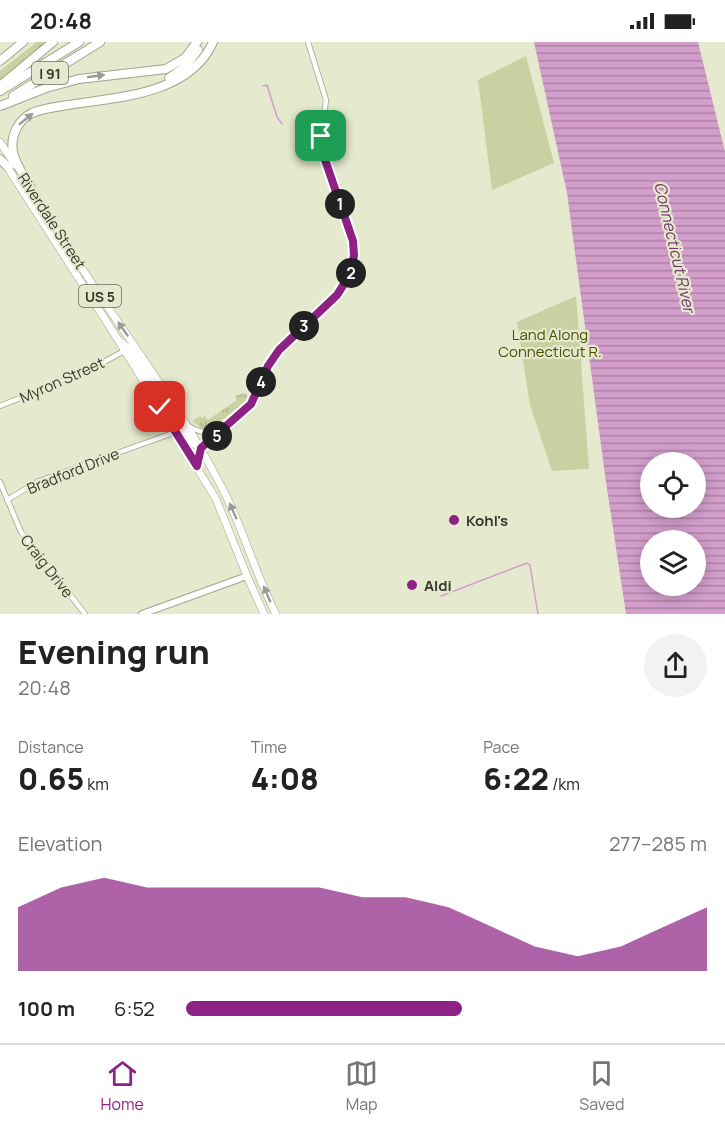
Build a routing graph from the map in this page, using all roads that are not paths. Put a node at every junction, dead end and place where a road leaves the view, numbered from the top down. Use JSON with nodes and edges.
{"nodes":[{"id":1,"x":22,"y":42,"type":"edge"},
{"id":2,"x":53,"y":42,"type":"edge"},
{"id":3,"x":79,"y":42,"type":"edge"},
{"id":4,"x":100,"y":42,"type":"edge"},
{"id":5,"x":200,"y":42,"type":"edge"},
{"id":6,"x":213,"y":42,"type":"edge"},
{"id":7,"x":308,"y":42,"type":"edge"},
{"id":8,"x":0,"y":61,"type":"edge"},
{"id":9,"x":0,"y":86,"type":"edge"},
{"id":10,"x":0,"y":91,"type":"edge"},
{"id":11,"x":124,"y":95,"type":"junction"},
{"id":12,"x":0,"y":105,"type":"edge"},
{"id":13,"x":0,"y":142,"type":"edge"},
{"id":14,"x":0,"y":157,"type":"edge"},
{"id":15,"x":8,"y":167,"type":"joint"},
{"id":16,"x":31,"y":188,"type":"junction"},
{"id":17,"x":117,"y":338,"type":"junction"},
{"id":18,"x":123,"y":351,"type":"junction"},
{"id":19,"x":0,"y":406,"type":"edge"},
{"id":20,"x":187,"y":425,"type":"junction"},
{"id":21,"x":223,"y":429,"type":"junction"},
{"id":22,"x":176,"y":432,"type":"junction"},
{"id":23,"x":201,"y":448,"type":"junction"},
{"id":24,"x":197,"y":466,"type":"junction"},
{"id":25,"x":0,"y":482,"type":"edge"},
{"id":26,"x":7,"y":500,"type":"junction"},
{"id":27,"x":255,"y":565,"type":"junction"},
{"id":28,"x":259,"y":573,"type":"junction"},
{"id":29,"x":247,"y":576,"type":"junction"},
{"id":30,"x":86,"y":614,"type":"edge"},
{"id":31,"x":142,"y":614,"type":"edge"},
{"id":32,"x":264,"y":614,"type":"edge"},
{"id":33,"x":276,"y":614,"type":"edge"}],
"edges":[{"from":1,"to":8,"type":"highway"},
{"from":2,"to":9,"type":"highway"},
{"from":3,"to":10,"type":"highway","number":"I 91"},
{"from":4,"to":12,"type":"highway","number":"I 91"},
{"from":5,"to":11,"type":"highway"},
{"from":12,"to":5,"type":"highway","one_way":true},
{"from":6,"to":11,"type":"highway"},
{"from":7,"to":21,"type":"street"},
{"from":16,"to":11,"type":"highway","one_way":true},
{"from":13,"to":16,"type":"main road","name":"Riverdale Street","number":"US 5"},
{"from":14,"to":15,"type":"highway"},
{"from":15,"to":17,"type":"main road","name":"Riverdale Street","number":"US 5"},
{"from":20,"to":16,"type":"main road","name":"Riverdale Street","number":"US 5","one_way":true},
{"from":17,"to":18,"type":"main road","name":"Riverdale Street","number":"US 5"},
{"from":17,"to":23,"type":"main road"},
{"from":18,"to":19,"type":"street","name":"Myron Street"},
{"from":18,"to":22,"type":"main road","name":"Riverdale Street","number":"US 5"},
{"from":20,"to":21,"type":"street"},
{"from":20,"to":23,"type":"main road","name":"Riverdale Street","number":"US 5"},
{"from":21,"to":23,"type":"street"},
{"from":22,"to":24,"type":"main road","name":"Riverdale Street","number":"US 5"},
{"from":22,"to":26,"type":"street","name":"Bradford Drive"},
{"from":23,"to":24,"type":"main road"},
{"from":27,"to":23,"type":"main road","name":"Riverdale Street","number":"US 5","one_way":true},
{"from":24,"to":29,"type":"main road","name":"Riverdale Street","number":"US 5"},
{"from":25,"to":26,"type":"street","name":"Craig Drive"},
{"from":26,"to":30,"type":"street","name":"Craig Drive"},
{"from":27,"to":28,"type":"main road","name":"Riverdale Street","number":"US 5"},
{"from":27,"to":29,"type":"main road"},
{"from":28,"to":29,"type":"main road"},
{"from":33,"to":28,"type":"main road","name":"Riverdale Street","number":"US 5","one_way":true},
{"from":29,"to":31,"type":"main road"},
{"from":29,"to":32,"type":"main road","name":"Riverdale Street","number":"US 5"}]}
